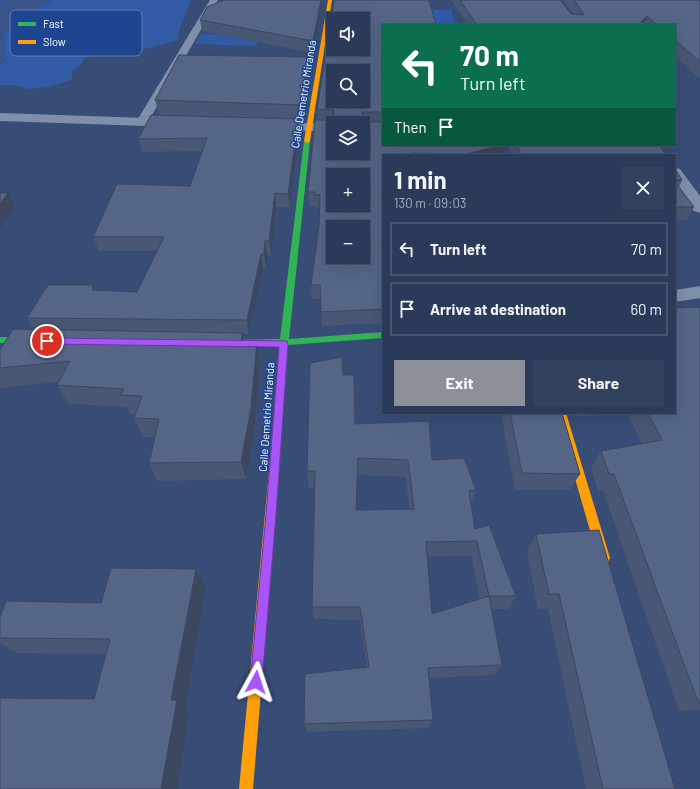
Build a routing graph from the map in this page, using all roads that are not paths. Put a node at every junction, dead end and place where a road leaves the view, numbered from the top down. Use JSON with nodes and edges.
{"nodes":[{"id":1,"x":214,"y":0,"type":"edge"},
{"id":2,"x":330,"y":0,"type":"edge"},
{"id":3,"x":0,"y":117,"type":"edge"},
{"id":4,"x":142,"y":122,"type":"junction"},
{"id":5,"x":190,"y":124,"type":"edge"},
{"id":6,"x":253,"y":126,"type":"edge"},
{"id":7,"x":308,"y":128,"type":"junction"},
{"id":8,"x":326,"y":128,"type":"edge"},
{"id":9,"x":676,"y":173,"type":"edge"},
{"id":10,"x":700,"y":208,"type":"edge"},
{"id":11,"x":700,"y":292,"type":"edge"},
{"id":12,"x":676,"y":296,"type":"edge"},
{"id":13,"x":382,"y":335,"type":"edge"},
{"id":14,"x":0,"y":340,"type":"edge"},
{"id":15,"x":47,"y":341,"type":"edge"},
{"id":16,"x":221,"y":343,"type":"edge"},
{"id":17,"x":284,"y":344,"type":"junction"},
{"id":18,"x":561,"y":414,"type":"edge"},
{"id":19,"x":606,"y":563,"type":"edge"},
{"id":20,"x":246,"y":789,"type":"edge"}],
"edges":[{"from":1,"to":4,"type":"lane"},
{"from":2,"to":7,"type":"main road","name":"Calle Demetrio Miranda"},
{"from":3,"to":4,"type":"street"},
{"from":4,"to":5,"type":"street"},
{"from":6,"to":7,"type":"street"},
{"from":7,"to":8,"type":"street"},
{"from":7,"to":17,"type":"main road","name":"Calle Demetrio Miranda"},
{"from":9,"to":10,"type":"street"},
{"from":11,"to":12,"type":"street"},
{"from":13,"to":17,"type":"main road"},
{"from":14,"to":15,"type":"main road"},
{"from":16,"to":17,"type":"main road"},
{"from":17,"to":20,"type":"main road","name":"Calle Demetrio Miranda"},
{"from":18,"to":19,"type":"main road"}]}
